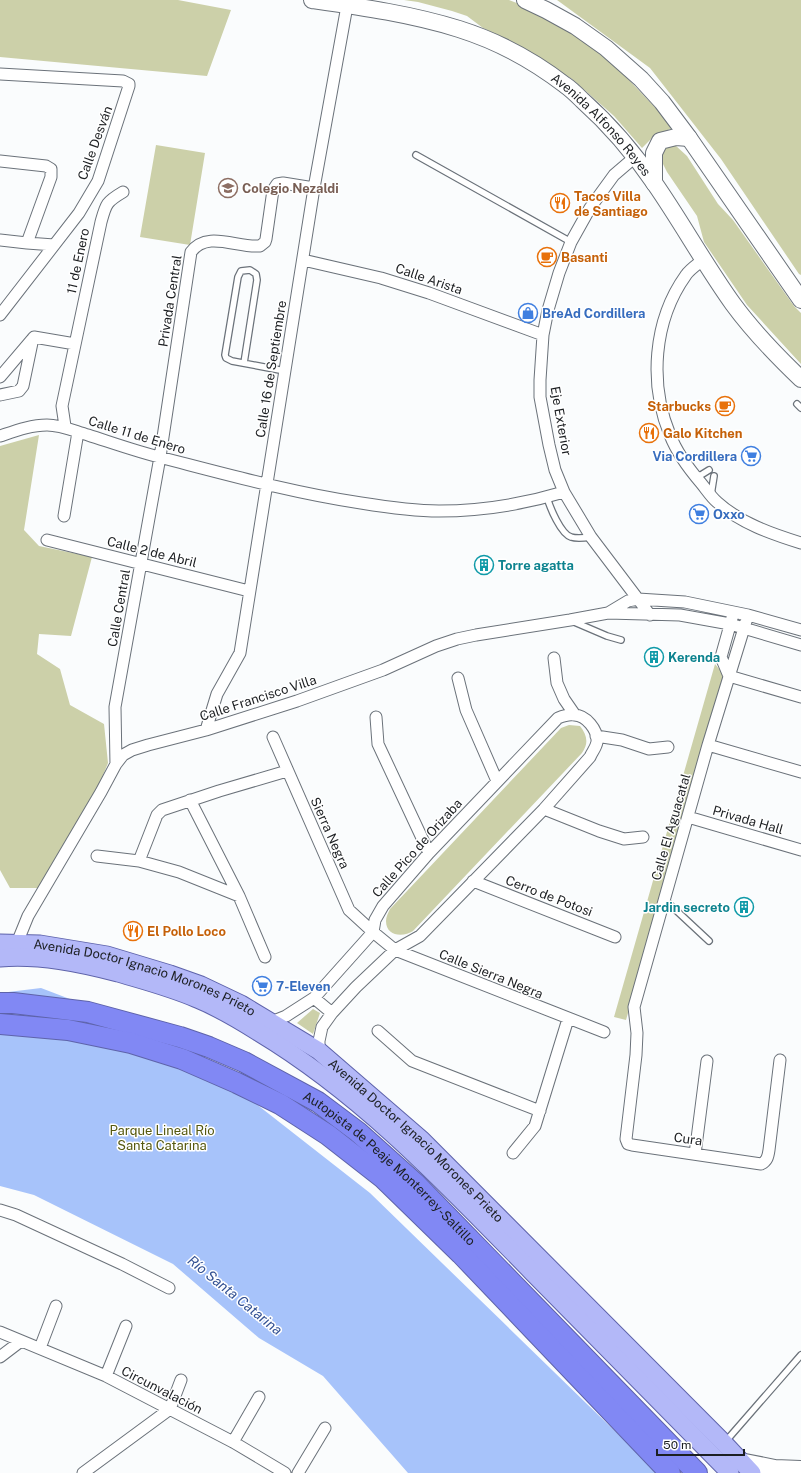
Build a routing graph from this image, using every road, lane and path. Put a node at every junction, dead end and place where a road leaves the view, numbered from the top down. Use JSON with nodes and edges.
{"nodes":[{"id":1,"x":312,"y":0,"type":"edge"},
{"id":2,"x":390,"y":0,"type":"edge"},
{"id":3,"x":525,"y":0,"type":"edge"},
{"id":4,"x":347,"y":6,"type":"junction"},
{"id":5,"x":400,"y":14,"type":"junction"},
{"id":6,"x":0,"y":74,"type":"edge"},
{"id":7,"x":689,"y":138,"type":"junction"},
{"id":8,"x":416,"y":155,"type":"dead end"},
{"id":9,"x":635,"y":157,"type":"junction"},
{"id":10,"x":0,"y":161,"type":"edge"},
{"id":11,"x":654,"y":183,"type":"junction"},
{"id":12,"x":314,"y":188,"type":"junction"},
{"id":13,"x":123,"y":192,"type":"dead end"},
{"id":14,"x":0,"y":240,"type":"edge"},
{"id":15,"x":571,"y":242,"type":"junction"},
{"id":16,"x":27,"y":244,"type":"junction"},
{"id":17,"x":54,"y":245,"type":"junction"},
{"id":18,"x":704,"y":259,"type":"junction"},
{"id":19,"x":303,"y":260,"type":"junction"},
{"id":20,"x":800,"y":297,"type":"edge"},
{"id":21,"x":0,"y":315,"type":"edge"},
{"id":22,"x":543,"y":335,"type":"junction"},
{"id":23,"x":34,"y":337,"type":"junction"},
{"id":24,"x":75,"y":344,"type":"junction"},
{"id":25,"x":244,"y":363,"type":"junction"},
{"id":26,"x":285,"y":371,"type":"junction"},
{"id":27,"x":0,"y":377,"type":"edge"},
{"id":28,"x":801,"y":379,"type":"edge"},
{"id":29,"x":0,"y":395,"type":"edge"},
{"id":30,"x":65,"y":426,"type":"junction"},
{"id":31,"x":78,"y":432,"type":"junction"},
{"id":32,"x":0,"y":436,"type":"edge"},
{"id":33,"x":160,"y":457,"type":"junction"},
{"id":34,"x":709,"y":470,"type":"dead end"},
{"id":35,"x":694,"y":475,"type":"junction"},
{"id":36,"x":714,"y":476,"type":"dead end"},
{"id":37,"x":267,"y":485,"type":"junction"},
{"id":38,"x":564,"y":492,"type":"junction"},
{"id":39,"x":711,"y":495,"type":"junction"},
{"id":40,"x":546,"y":497,"type":"junction"},
{"id":41,"x":64,"y":516,"type":"dead end"},
{"id":42,"x":591,"y":538,"type":"junction"},
{"id":43,"x":47,"y":540,"type":"dead end"},
{"id":44,"x":801,"y":542,"type":"edge"},
{"id":45,"x":141,"y":563,"type":"junction"},
{"id":46,"x":249,"y":591,"type":"junction"},
{"id":47,"x":638,"y":599,"type":"junction"},
{"id":48,"x":734,"y":612,"type":"junction"},
{"id":49,"x":608,"y":613,"type":"junction"},
{"id":50,"x":650,"y":615,"type":"junction"},
{"id":51,"x":748,"y":615,"type":"junction"},
{"id":52,"x":570,"y":620,"type":"junction"},
{"id":53,"x":730,"y":624,"type":"junction"},
{"id":54,"x":744,"y":628,"type":"junction"},
{"id":55,"x":801,"y":630,"type":"edge"},
{"id":56,"x":621,"y":640,"type":"dead end"},
{"id":57,"x":801,"y":645,"type":"edge"},
{"id":58,"x":554,"y":658,"type":"dead end"},
{"id":59,"x":729,"y":676,"type":"junction"},
{"id":60,"x":458,"y":678,"type":"dead end"},
{"id":61,"x":801,"y":697,"type":"edge"},
{"id":62,"x":575,"y":715,"type":"junction"},
{"id":63,"x":376,"y":717,"type":"dead end"},
{"id":64,"x":206,"y":730,"type":"junction"},
{"id":65,"x":596,"y":736,"type":"junction"},
{"id":66,"x":273,"y":737,"type":"dead end"},
{"id":67,"x":708,"y":745,"type":"junction"},
{"id":68,"x":668,"y":747,"type":"dead end"},
{"id":69,"x":116,"y":764,"type":"junction"},
{"id":70,"x":287,"y":771,"type":"junction"},
{"id":71,"x":801,"y":772,"type":"edge"},
{"id":72,"x":497,"y":781,"type":"junction"},
{"id":73,"x":190,"y":800,"type":"junction"},
{"id":74,"x":544,"y":809,"type":"junction"},
{"id":75,"x":688,"y":817,"type":"junction"},
{"id":76,"x":643,"y":837,"type":"dead end"},
{"id":77,"x":801,"y":850,"type":"edge"},
{"id":78,"x":429,"y":853,"type":"junction"},
{"id":79,"x":97,"y":856,"type":"dead end"},
{"id":80,"x":139,"y":861,"type":"junction"},
{"id":81,"x":473,"y":881,"type":"junction"},
{"id":82,"x":239,"y":896,"type":"junction"},
{"id":83,"x":664,"y":900,"type":"junction"},
{"id":84,"x":373,"y":932,"type":"junction"},
{"id":85,"x":615,"y":937,"type":"dead end"},
{"id":86,"x":709,"y":941,"type":"dead end"},
{"id":87,"x":0,"y":943,"type":"edge"},
{"id":88,"x":18,"y":943,"type":"junction"},
{"id":89,"x":395,"y":950,"type":"junction"},
{"id":90,"x":265,"y":957,"type":"dead end"},
{"id":91,"x":0,"y":958,"type":"edge"},
{"id":92,"x":314,"y":998,"type":"junction"},
{"id":93,"x":0,"y":1003,"type":"edge"},
{"id":94,"x":332,"y":1013,"type":"junction"},
{"id":95,"x":568,"y":1019,"type":"junction"},
{"id":96,"x":271,"y":1022,"type":"junction"},
{"id":97,"x":0,"y":1024,"type":"edge"},
{"id":98,"x":378,"y":1031,"type":"dead end"},
{"id":99,"x":604,"y":1032,"type":"dead end"},
{"id":100,"x":318,"y":1051,"type":"junction"},
{"id":101,"x":780,"y":1060,"type":"dead end"},
{"id":102,"x":707,"y":1061,"type":"dead end"},
{"id":103,"x":540,"y":1111,"type":"junction"},
{"id":104,"x":627,"y":1127,"type":"joint"},
{"id":105,"x":513,"y":1154,"type":"dead end"},
{"id":106,"x":695,"y":1154,"type":"junction"},
{"id":107,"x":0,"y":1210,"type":"edge"},
{"id":108,"x":169,"y":1288,"type":"dead end"},
{"id":109,"x":56,"y":1306,"type":"dead end"},
{"id":110,"x":126,"y":1326,"type":"dead end"},
{"id":111,"x":0,"y":1332,"type":"edge"},
{"id":112,"x":21,"y":1341,"type":"junction"},
{"id":113,"x":40,"y":1348,"type":"junction"},
{"id":114,"x":801,"y":1355,"type":"edge"},
{"id":115,"x":0,"y":1356,"type":"edge"},
{"id":116,"x":106,"y":1376,"type":"junction"},
{"id":117,"x":181,"y":1380,"type":"dead end"},
{"id":118,"x":258,"y":1397,"type":"dead end"},
{"id":119,"x":170,"y":1409,"type":"junction"},
{"id":120,"x":324,"y":1428,"type":"dead end"},
{"id":121,"x":233,"y":1442,"type":"junction"},
{"id":122,"x":724,"y":1443,"type":"junction"},
{"id":123,"x":735,"y":1467,"type":"edge"},
{"id":124,"x":801,"y":1469,"type":"edge"},
{"id":125,"x":83,"y":1473,"type":"edge"},
{"id":126,"x":285,"y":1473,"type":"edge"},
{"id":127,"x":298,"y":1473,"type":"edge"},
{"id":128,"x":670,"y":1473,"type":"edge"},
{"id":129,"x":697,"y":1473,"type":"edge"},
{"id":130,"x":752,"y":1473,"type":"edge"}],
"edges":[{"from":1,"to":4,"type":"main road","name":"Avenida Alfonso Reyes"},
{"from":2,"to":5,"type":"main road"},
{"from":3,"to":7,"type":"main road"},
{"from":4,"to":5,"type":"main road","name":"Avenida Alfonso Reyes"},
{"from":4,"to":12,"type":"street","name":"Calle 16 de Septiembre"},
{"from":5,"to":9,"type":"main road","name":"Avenida Alfonso Reyes"},
{"from":6,"to":17,"type":"street","name":"Calle Desván"},
{"from":7,"to":11,"type":"main road"},
{"from":7,"to":20,"type":"main road"},
{"from":8,"to":15,"type":"lane"},
{"from":9,"to":11,"type":"main road","name":"Avenida Alfonso Reyes"},
{"from":9,"to":15,"type":"street","name":"Eje Exterior"},
{"from":10,"to":16,"type":"street"},
{"from":11,"to":18,"type":"main road","name":"Avenida Alfonso Reyes"},
{"from":12,"to":19,"type":"street","name":"Calle 16 de Septiembre"},
{"from":12,"to":33,"type":"street","name":"Privada Central"},
{"from":13,"to":24,"type":"street","name":"11 de Enero"},
{"from":14,"to":16,"type":"street"},
{"from":15,"to":22,"type":"street","name":"Eje Exterior"},
{"from":16,"to":17,"type":"street"},
{"from":17,"to":21,"type":"street","name":"Calle Desván"},
{"from":18,"to":28,"type":"main road","name":"Avenida Alfonso Reyes"},
{"from":18,"to":35,"type":"street"},
{"from":19,"to":22,"type":"street","name":"Calle Arista"},
{"from":19,"to":26,"type":"street","name":"Calle 16 de Septiembre"},
{"from":22,"to":38,"type":"street","name":"Eje Exterior"},
{"from":23,"to":24,"type":"street"},
{"from":23,"to":27,"type":"street"},
{"from":23,"to":29,"type":"street"},
{"from":24,"to":30,"type":"street","name":"11 de Enero"},
{"from":25,"to":25,"type":"lane"},
{"from":25,"to":26,"type":"lane"},
{"from":26,"to":37,"type":"street","name":"Calle 16 de Septiembre"},
{"from":30,"to":31,"type":"street","name":"Calle 11 de Enero"},
{"from":30,"to":32,"type":"street","name":"Calle 11 de Enero"},
{"from":31,"to":33,"type":"street","name":"Calle 11 de Enero"},
{"from":31,"to":41,"type":"street"},
{"from":33,"to":37,"type":"street","name":"Calle 11 de Enero"},
{"from":33,"to":45,"type":"street","name":"Calle Central"},
{"from":34,"to":35,"type":"lane"},
{"from":35,"to":39,"type":"street"},
{"from":36,"to":39,"type":"lane"},
{"from":37,"to":40,"type":"street","name":"Calle 11 de Enero"},
{"from":37,"to":46,"type":"street","name":"Calle 16 de Septiembre"},
{"from":38,"to":40,"type":"street","name":"Calle 11 de Enero"},
{"from":38,"to":42,"type":"street","name":"Eje Exterior"},
{"from":39,"to":44,"type":"street"},
{"from":40,"to":42,"type":"lane"},
{"from":42,"to":47,"type":"street","name":"Eje Exterior"},
{"from":43,"to":45,"type":"street","name":"Calle 2 de Abril"},
{"from":45,"to":46,"type":"street","name":"Calle 2 de Abril"},
{"from":45,"to":69,"type":"street","name":"Calle Central"},
{"from":46,"to":64,"type":"street","name":"Calle 16 de Septiembre"},
{"from":47,"to":48,"type":"street","name":"Calle Francisco Villa"},
{"from":47,"to":49,"type":"street","name":"Calle Francisco Villa"},
{"from":47,"to":50,"type":"street","name":"Eje Exterior"},
{"from":48,"to":51,"type":"street","name":"Calle Francisco Villa"},
{"from":48,"to":53,"type":"street"},
{"from":49,"to":50,"type":"street","name":"Calle Francisco Villa"},
{"from":49,"to":52,"type":"street","name":"Calle Francisco Villa"},
{"from":50,"to":53,"type":"street","name":"Calle Francisco Villa"},
{"from":51,"to":54,"type":"street","name":"Calle El Aguacatal"},
{"from":51,"to":55,"type":"street","name":"Calle Francisco Villa"},
{"from":52,"to":56,"type":"lane"},
{"from":52,"to":64,"type":"street","name":"Calle Francisco Villa"},
{"from":53,"to":54,"type":"street","name":"Calle Francisco Villa"},
{"from":53,"to":59,"type":"street"},
{"from":54,"to":57,"type":"street","name":"Calle Francisco Villa"},
{"from":54,"to":59,"type":"street","name":"Calle El Aguacatal"},
{"from":58,"to":62,"type":"street"},
{"from":59,"to":61,"type":"street"},
{"from":59,"to":67,"type":"street","name":"Calle El Aguacatal"},
{"from":60,"to":72,"type":"street"},
{"from":62,"to":65,"type":"street"},
{"from":62,"to":72,"type":"street","name":"Calle Pico de Orizaba"},
{"from":63,"to":78,"type":"street"},
{"from":64,"to":69,"type":"street","name":"Calle Francisco Villa"},
{"from":65,"to":68,"type":"street"},
{"from":65,"to":74,"type":"street"},
{"from":66,"to":70,"type":"street","name":"Sierra Negra"},
{"from":67,"to":71,"type":"street"},
{"from":67,"to":75,"type":"street","name":"Calle El Aguacatal"},
{"from":69,"to":88,"type":"street","name":"Calle Francisco Villa"},
{"from":70,"to":73,"type":"street"},
{"from":70,"to":84,"type":"street","name":"Sierra Negra"},
{"from":72,"to":78,"type":"street","name":"Calle Pico de Orizaba"},
{"from":73,"to":80,"type":"street"},
{"from":73,"to":82,"type":"street"},
{"from":74,"to":76,"type":"street"},
{"from":74,"to":81,"type":"street"},
{"from":75,"to":77,"type":"street","name":"Privada Hall"},
{"from":75,"to":83,"type":"street","name":"Calle El Aguacatal"},
{"from":78,"to":84,"type":"street","name":"Calle Pico de Orizaba"},
{"from":79,"to":80,"type":"street"},
{"from":80,"to":82,"type":"street"},
{"from":81,"to":85,"type":"street","name":"Cerro de Potosi"},
{"from":81,"to":89,"type":"street"},
{"from":82,"to":90,"type":"street"},
{"from":83,"to":86,"type":"lane"},
{"from":83,"to":104,"type":"street","name":"Calle El Aguacatal"},
{"from":84,"to":89,"type":"street","name":"Calle Sierra Negra"},
{"from":84,"to":92,"type":"street","name":"Calle Pico de Orizaba"},
{"from":87,"to":88,"type":"main road","name":"Avenida Doctor Ignacio Morones Prieto"},
{"from":88,"to":96,"type":"main road","name":"Avenida Doctor Ignacio Morones Prieto"},
{"from":89,"to":94,"type":"street"},
{"from":89,"to":95,"type":"street","name":"Calle Sierra Negra"},
{"from":91,"to":123,"type":"main road","name":"Avenida Doctor Ignacio Morones Prieto"},
{"from":92,"to":94,"type":"street"},
{"from":92,"to":96,"type":"street","name":"Calle Pico de Orizaba"},
{"from":93,"to":129,"type":"highway","name":"Autopista de Peaje Monterrey-Saltillo"},
{"from":94,"to":100,"type":"street"},
{"from":95,"to":99,"type":"street","name":"Calle Sierra Negra"},
{"from":95,"to":103,"type":"street"},
{"from":96,"to":100,"type":"main road","name":"Avenida Doctor Ignacio Morones Prieto"},
{"from":97,"to":128,"type":"highway","name":"Autopista de Peaje Monterrey-Saltillo"},
{"from":98,"to":103,"type":"street"},
{"from":100,"to":122,"type":"main road","name":"Avenida Doctor Ignacio Morones Prieto"},
{"from":101,"to":106,"type":"street","name":"Cura"},
{"from":102,"to":106,"type":"street"},
{"from":103,"to":105,"type":"street"},
{"from":104,"to":106,"type":"street","name":"Cura"},
{"from":107,"to":108,"type":"street"},
{"from":109,"to":113,"type":"street"},
{"from":110,"to":116,"type":"street"},
{"from":111,"to":112,"type":"street","name":"Circunvalación"},
{"from":112,"to":113,"type":"street","name":"Circunvalación"},
{"from":112,"to":115,"type":"street"},
{"from":113,"to":116,"type":"street","name":"Circunvalación"},
{"from":114,"to":122,"type":"lane"},
{"from":116,"to":119,"type":"street","name":"Circunvalación"},
{"from":117,"to":119,"type":"street"},
{"from":118,"to":121,"type":"street"},
{"from":119,"to":121,"type":"street","name":"Circunvalación"},
{"from":119,"to":125,"type":"street"},
{"from":120,"to":127,"type":"street"},
{"from":121,"to":126,"type":"street","name":"Circunvalación"},
{"from":122,"to":123,"type":"main road","name":"Avenida Doctor Ignacio Morones Prieto"},
{"from":123,"to":124,"type":"main road"},
{"from":123,"to":130,"type":"main road","name":"Avenida Doctor Ignacio Morones Prieto"}]}
